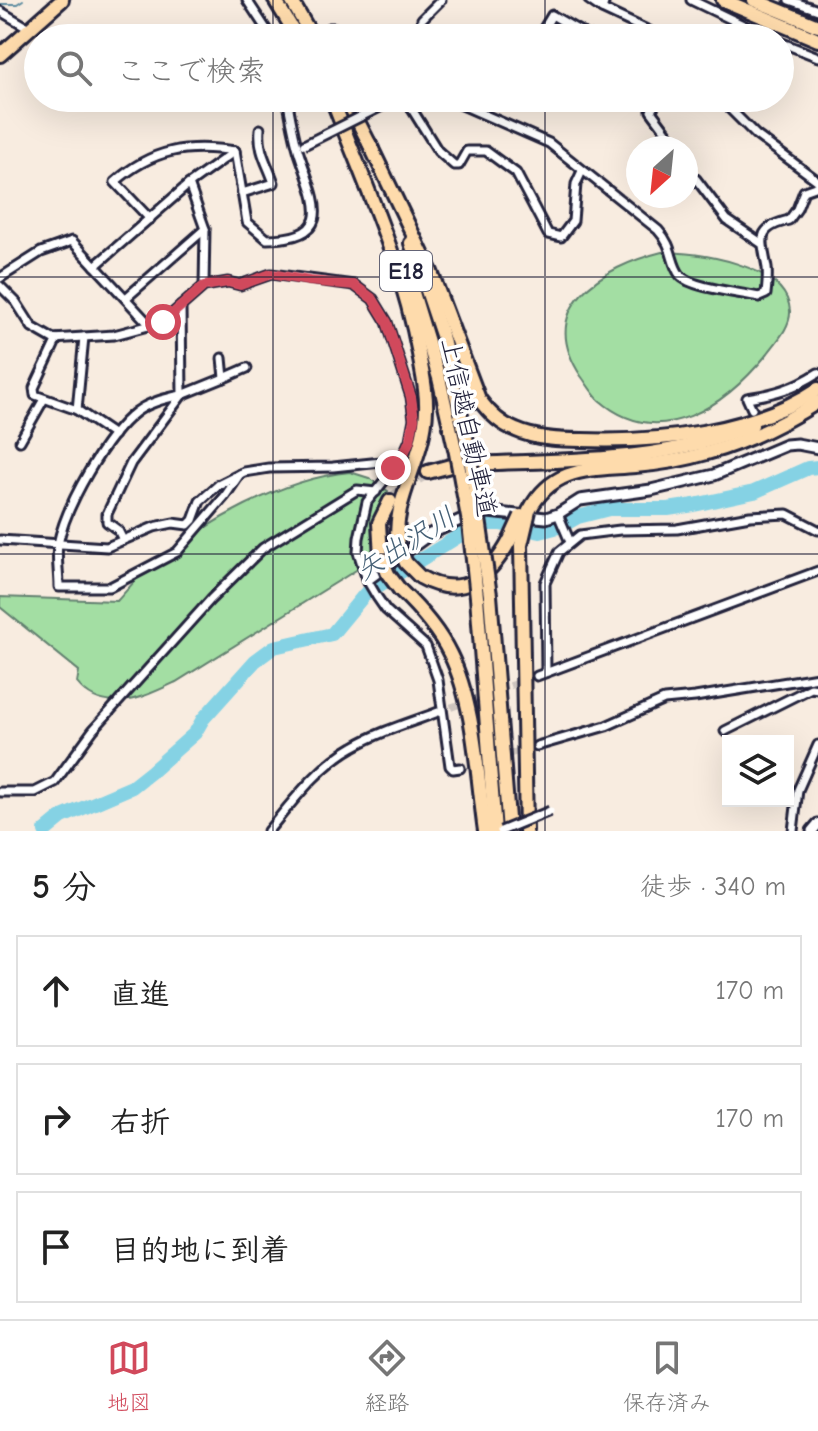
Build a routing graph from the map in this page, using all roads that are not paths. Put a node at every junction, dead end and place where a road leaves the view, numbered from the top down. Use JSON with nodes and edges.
{"nodes":[{"id":1,"x":62,"y":0,"type":"edge"},
{"id":2,"x":247,"y":0,"type":"edge"},
{"id":3,"x":275,"y":0,"type":"edge"},
{"id":4,"x":291,"y":0,"type":"edge"},
{"id":5,"x":441,"y":0,"type":"edge"},
{"id":6,"x":589,"y":0,"type":"edge"},
{"id":7,"x":605,"y":0,"type":"edge"},
{"id":8,"x":691,"y":0,"type":"edge"},
{"id":9,"x":723,"y":0,"type":"edge"},
{"id":10,"x":756,"y":0,"type":"edge"},
{"id":11,"x":789,"y":0,"type":"edge"},
{"id":12,"x":602,"y":9,"type":"junction"},
{"id":13,"x":818,"y":10,"type":"edge"},
{"id":14,"x":0,"y":11,"type":"edge"},
{"id":15,"x":422,"y":19,"type":"dead end"},
{"id":16,"x":34,"y":24,"type":"edge"},
{"id":17,"x":263,"y":24,"type":"edge"},
{"id":18,"x":290,"y":24,"type":"edge"},
{"id":19,"x":305,"y":24,"type":"edge"},
{"id":20,"x":547,"y":24,"type":"edge"},
{"id":21,"x":567,"y":24,"type":"edge"},
{"id":22,"x":629,"y":24,"type":"edge"},
{"id":23,"x":742,"y":24,"type":"edge"},
{"id":24,"x":780,"y":24,"type":"edge"},
{"id":25,"x":24,"y":25,"type":"edge"},
{"id":26,"x":818,"y":26,"type":"edge"},
{"id":27,"x":794,"y":30,"type":"edge"},
{"id":28,"x":24,"y":33,"type":"edge"},
{"id":29,"x":818,"y":40,"type":"edge"},
{"id":30,"x":794,"y":48,"type":"edge"},
{"id":31,"x":0,"y":55,"type":"edge"},
{"id":32,"x":818,"y":57,"type":"edge"},
{"id":33,"x":291,"y":112,"type":"edge"},
{"id":34,"x":341,"y":112,"type":"edge"},
{"id":35,"x":342,"y":112,"type":"edge"},
{"id":36,"x":346,"y":112,"type":"edge"},
{"id":37,"x":369,"y":112,"type":"edge"},
{"id":38,"x":414,"y":112,"type":"edge"},
{"id":39,"x":478,"y":112,"type":"edge"},
{"id":40,"x":652,"y":112,"type":"edge"},
{"id":41,"x":733,"y":112,"type":"edge"},
{"id":42,"x":260,"y":129,"type":"dead end"},
{"id":43,"x":670,"y":136,"type":"edge"},
{"id":44,"x":369,"y":143,"type":"junction"},
{"id":45,"x":300,"y":146,"type":"junction"},
{"id":46,"x":235,"y":151,"type":"junction"},
{"id":47,"x":582,"y":171,"type":"junction"},
{"id":48,"x":698,"y":182,"type":"edge"},
{"id":49,"x":189,"y":184,"type":"junction"},
{"id":50,"x":818,"y":184,"type":"edge"},
{"id":51,"x":242,"y":193,"type":"junction"},
{"id":52,"x":150,"y":219,"type":"junction"},
{"id":53,"x":205,"y":229,"type":"junction"},
{"id":54,"x":761,"y":243,"type":"junction"},
{"id":55,"x":95,"y":266,"type":"junction"},
{"id":56,"x":0,"y":278,"type":"edge"},
{"id":57,"x":0,"y":286,"type":"edge"},
{"id":58,"x":204,"y":286,"type":"junction"},
{"id":59,"x":126,"y":298,"type":"junction"},
{"id":60,"x":181,"y":306,"type":"junction"},
{"id":61,"x":149,"y":324,"type":"junction"},
{"id":62,"x":84,"y":337,"type":"junction"},
{"id":63,"x":57,"y":339,"type":"junction"},
{"id":64,"x":222,"y":358,"type":"dead end"},
{"id":65,"x":247,"y":368,"type":"dead end"},
{"id":66,"x":818,"y":373,"type":"edge"},
{"id":67,"x":224,"y":378,"type":"junction"},
{"id":68,"x":818,"y":389,"type":"edge"},
{"id":69,"x":182,"y":395,"type":"junction"},
{"id":70,"x":44,"y":399,"type":"junction"},
{"id":71,"x":812,"y":400,"type":"edge"},
{"id":72,"x":752,"y":409,"type":"dead end"},
{"id":73,"x":77,"y":410,"type":"junction"},
{"id":74,"x":114,"y":435,"type":"junction"},
{"id":75,"x":20,"y":441,"type":"dead end"},
{"id":76,"x":818,"y":448,"type":"edge"},
{"id":77,"x":462,"y":451,"type":"junction"},
{"id":78,"x":401,"y":460,"type":"junction"},
{"id":79,"x":428,"y":472,"type":"tunnel mouth"},
{"id":80,"x":240,"y":474,"type":"junction"},
{"id":81,"x":376,"y":492,"type":"junction"},
{"id":82,"x":390,"y":501,"type":"tunnel mouth"},
{"id":83,"x":559,"y":517,"type":"junction"},
{"id":84,"x":818,"y":530,"type":"edge"},
{"id":85,"x":0,"y":540,"type":"edge"},
{"id":86,"x":123,"y":540,"type":"junction"},
{"id":87,"x":569,"y":540,"type":"junction"},
{"id":88,"x":516,"y":543,"type":"junction"},
{"id":89,"x":58,"y":545,"type":"junction"},
{"id":90,"x":818,"y":571,"type":"edge"},
{"id":91,"x":368,"y":583,"type":"junction"},
{"id":92,"x":484,"y":596,"type":"junction"},
{"id":93,"x":546,"y":672,"type":"junction"},
{"id":94,"x":537,"y":676,"type":"tunnel mouth"},
{"id":95,"x":818,"y":677,"type":"edge"},
{"id":96,"x":818,"y":689,"type":"edge"},
{"id":97,"x":441,"y":711,"type":"junction"},
{"id":98,"x":725,"y":731,"type":"dead end"},
{"id":99,"x":818,"y":745,"type":"edge"},
{"id":100,"x":537,"y":746,"type":"tunnel mouth"},
{"id":101,"x":460,"y":768,"type":"dead end"},
{"id":102,"x":0,"y":792,"type":"edge"},
{"id":103,"x":550,"y":811,"type":"dead end"},
{"id":104,"x":818,"y":824,"type":"edge"},
{"id":105,"x":268,"y":831,"type":"edge"},
{"id":106,"x":485,"y":831,"type":"edge"},
{"id":107,"x":495,"y":831,"type":"edge"},
{"id":108,"x":501,"y":831,"type":"edge"},
{"id":109,"x":509,"y":831,"type":"edge"},
{"id":110,"x":526,"y":831,"type":"edge"},
{"id":111,"x":793,"y":831,"type":"edge"},
{"id":112,"x":812,"y":831,"type":"edge"}],
"edges":[{"from":1,"to":16,"type":"highway"},
{"from":2,"to":17,"type":"street"},
{"from":3,"to":18,"type":"highway"},
{"from":4,"to":19,"type":"highway"},
{"from":5,"to":15,"type":"street"},
{"from":6,"to":12,"type":"street"},
{"from":7,"to":12,"type":"street"},
{"from":8,"to":23,"type":"street"},
{"from":9,"to":24,"type":"highway"},
{"from":10,"to":26,"type":"highway"},
{"from":11,"to":13,"type":"street"},
{"from":12,"to":22,"type":"street"},
{"from":14,"to":25,"type":"street"},
{"from":20,"to":21,"type":"street"},
{"from":27,"to":29,"type":"highway"},
{"from":28,"to":31,"type":"highway"},
{"from":30,"to":32,"type":"street"},
{"from":33,"to":45,"type":"street"},
{"from":34,"to":88,"type":"highway","bridge":true},
{"from":35,"to":77,"type":"highway","name":"上信越自動車道","number":"E18"},
{"from":36,"to":44,"type":"highway","name":"上信越自動車道","number":"E18"},
{"from":37,"to":45,"type":"street","bridge":true},
{"from":38,"to":47,"type":"street"},
{"from":39,"to":47,"type":"street"},
{"from":40,"to":43,"type":"street"},
{"from":41,"to":50,"type":"street"},
{"from":42,"to":51,"type":"street"},
{"from":44,"to":71,"type":"highway"},
{"from":44,"to":77,"type":"highway","name":"上信越自動車道","number":"E18"},
{"from":45,"to":51,"type":"street"},
{"from":46,"to":49,"type":"street"},
{"from":46,"to":51,"type":"street"},
{"from":46,"to":52,"type":"street"},
{"from":47,"to":54,"type":"street"},
{"from":48,"to":54,"type":"street"},
{"from":49,"to":52,"type":"street"},
{"from":49,"to":53,"type":"street"},
{"from":50,"to":54,"type":"street"},
{"from":52,"to":55,"type":"street"},
{"from":53,"to":58,"type":"street"},
{"from":53,"to":59,"type":"street"},
{"from":55,"to":56,"type":"street"},
{"from":55,"to":59,"type":"street"},
{"from":57,"to":63,"type":"street"},
{"from":58,"to":60,"type":"street"},
{"from":58,"to":78,"type":"street"},
{"from":59,"to":61,"type":"street"},
{"from":60,"to":61,"type":"street"},
{"from":60,"to":69,"type":"street"},
{"from":61,"to":62,"type":"street"},
{"from":62,"to":63,"type":"street"},
{"from":62,"to":73,"type":"street"},
{"from":63,"to":70,"type":"street"},
{"from":64,"to":67,"type":"street"},
{"from":65,"to":67,"type":"street"},
{"from":66,"to":72,"type":"street"},
{"from":67,"to":69,"type":"street"},
{"from":68,"to":71,"type":"highway"},
{"from":69,"to":74,"type":"street"},
{"from":69,"to":86,"type":"street"},
{"from":70,"to":73,"type":"street"},
{"from":70,"to":75,"type":"street"},
{"from":71,"to":79,"type":"highway"},
{"from":71,"to":88,"type":"highway","bridge":true},
{"from":73,"to":74,"type":"street"},
{"from":74,"to":89,"type":"street"},
{"from":76,"to":83,"type":"street"},
{"from":77,"to":92,"type":"highway","name":"上信越自動車道","number":"E18","bridge":true},
{"from":78,"to":80,"type":"street"},
{"from":78,"to":81,"type":"street"},
{"from":80,"to":86,"type":"street"},
{"from":80,"to":89,"type":"street"},
{"from":81,"to":91,"type":"street"},
{"from":81,"to":102,"type":"street"},
{"from":82,"to":106,"type":"highway","bridge":true},
{"from":83,"to":87,"type":"street"},
{"from":83,"to":91,"type":"street"},
{"from":84,"to":87,"type":"street"},
{"from":85,"to":89,"type":"street"},
{"from":86,"to":89,"type":"street"},
{"from":87,"to":93,"type":"street"},
{"from":88,"to":110,"type":"highway"},
{"from":90,"to":93,"type":"street"},
{"from":91,"to":97,"type":"street"},
{"from":92,"to":107,"type":"highway","name":"上信越自動車道","number":"E18"},
{"from":92,"to":109,"type":"highway","name":"上信越自動車道","number":"E18"},
{"from":93,"to":94,"type":"street"},
{"from":95,"to":100,"type":"street"},
{"from":96,"to":98,"type":"street"},
{"from":97,"to":101,"type":"street"},
{"from":97,"to":105,"type":"street"},
{"from":99,"to":111,"type":"street"},
{"from":103,"to":108,"type":"street","bridge":true},
{"from":104,"to":112,"type":"street"}]}
